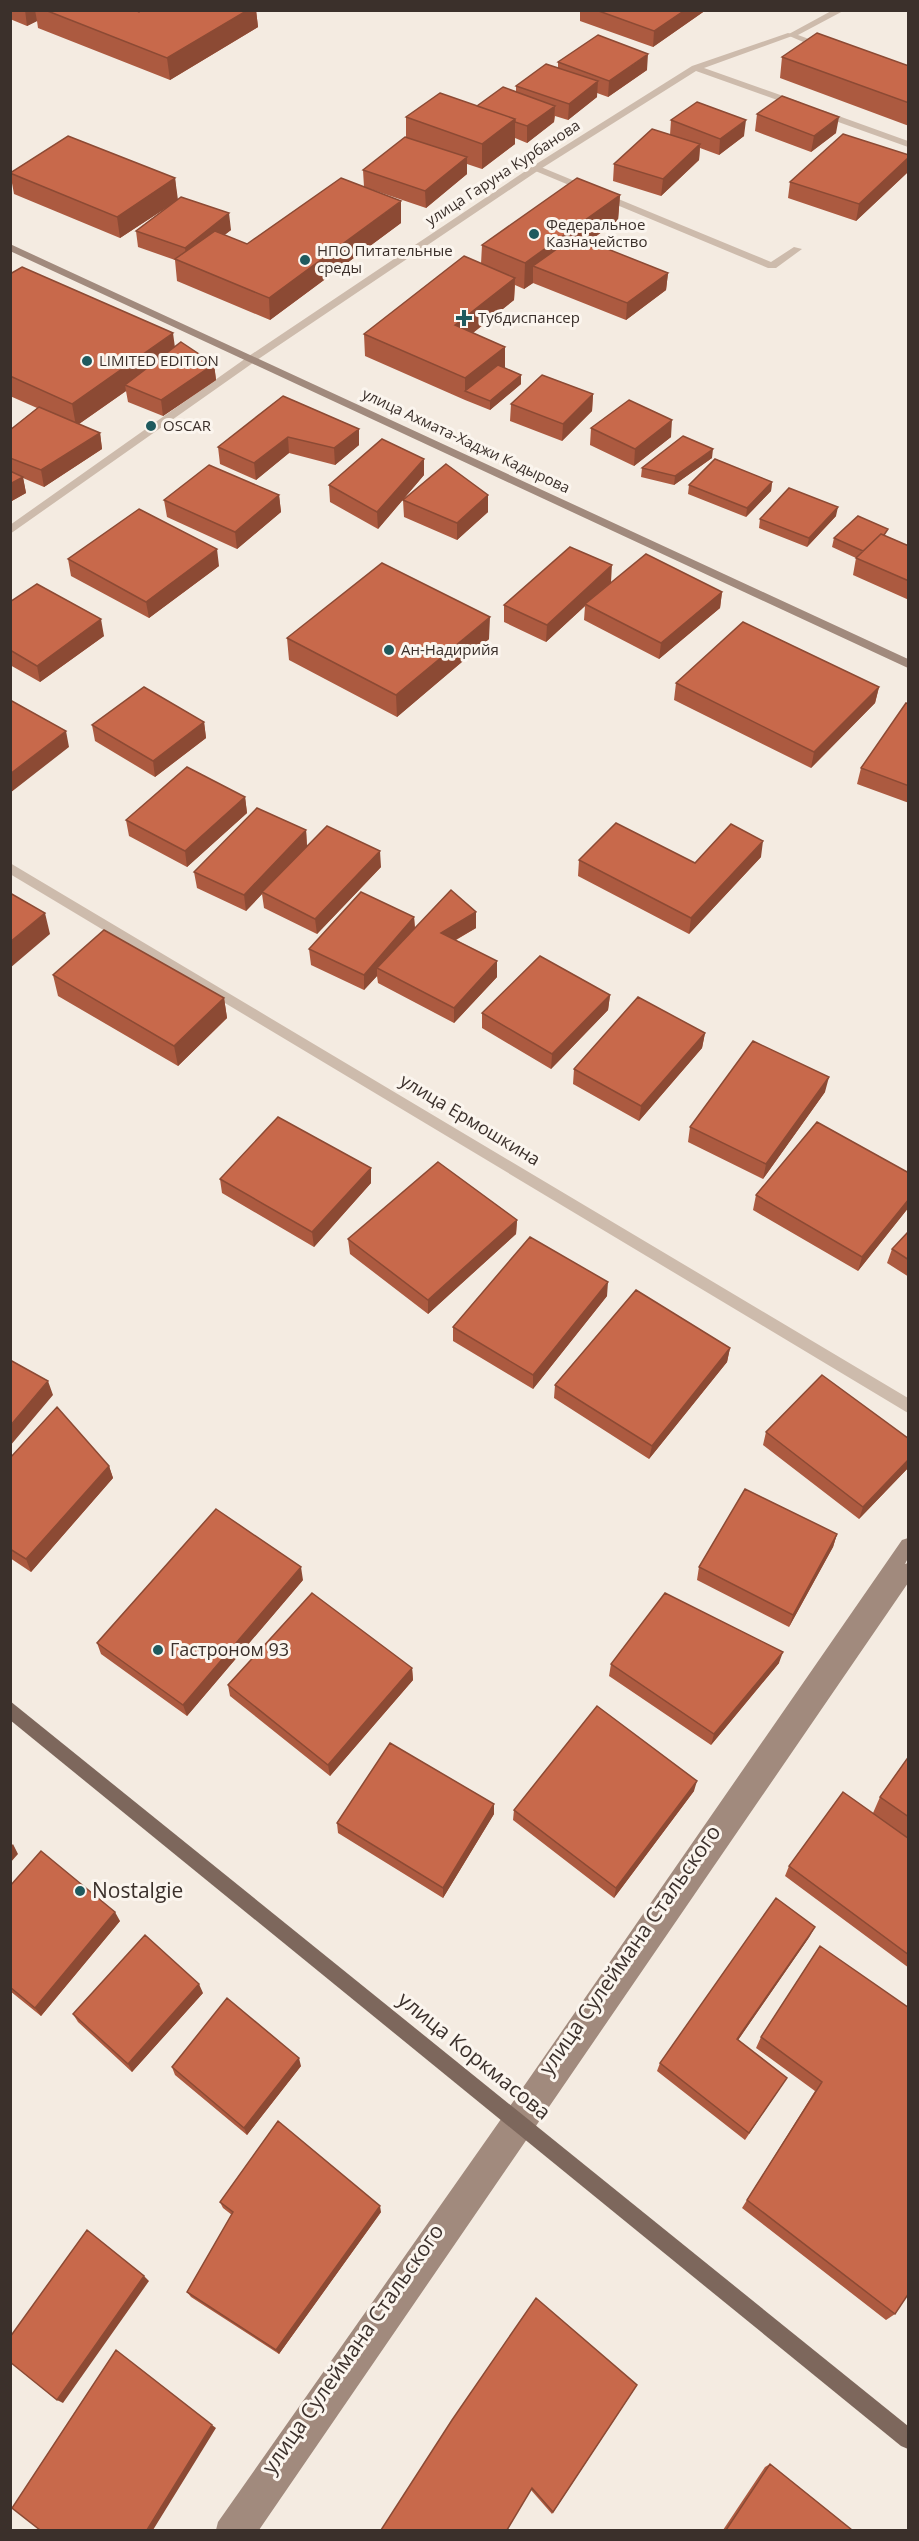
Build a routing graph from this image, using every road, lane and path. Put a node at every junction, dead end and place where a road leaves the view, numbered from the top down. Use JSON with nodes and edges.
{"nodes":[{"id":1,"x":841,"y":10,"type":"edge"},
{"id":2,"x":791,"y":35,"type":"junction"},
{"id":3,"x":834,"y":52,"type":"edge"},
{"id":4,"x":695,"y":68,"type":"junction"},
{"id":5,"x":909,"y":144,"type":"edge"},
{"id":6,"x":536,"y":168,"type":"junction"},
{"id":7,"x":10,"y":247,"type":"edge"},
{"id":8,"x":797,"y":249,"type":"dead end"},
{"id":9,"x":254,"y":358,"type":"junction"},
{"id":10,"x":10,"y":531,"type":"edge"},
{"id":11,"x":909,"y":664,"type":"edge"},
{"id":12,"x":10,"y":868,"type":"edge"},
{"id":13,"x":909,"y":1406,"type":"edge"},
{"id":14,"x":909,"y":1545,"type":"edge"},
{"id":15,"x":909,"y":1570,"type":"edge"},
{"id":16,"x":10,"y":1709,"type":"edge"},
{"id":17,"x":518,"y":2123,"type":"junction"},
{"id":18,"x":909,"y":2439,"type":"edge"},
{"id":19,"x":226,"y":2530,"type":"edge"},
{"id":20,"x":247,"y":2530,"type":"edge"}],
"edges":[{"from":1,"to":2,"type":"street","name":"улица Гаруна Курбанова"},
{"from":2,"to":3,"type":"street"},
{"from":2,"to":4,"type":"street","name":"улица Гаруна Курбанова"},
{"from":4,"to":5,"type":"street"},
{"from":4,"to":6,"type":"street","name":"улица Гаруна Курбанова"},
{"from":6,"to":8,"type":"street"},
{"from":6,"to":9,"type":"street","name":"улица Гаруна Курбанова"},
{"from":7,"to":9,"type":"main road","name":"улица Ахмата-Хаджи Кадырова"},
{"from":9,"to":10,"type":"street","name":"улица Гаруна Курбанова"},
{"from":9,"to":11,"type":"main road","name":"улица Ахмата-Хаджи Кадырова"},
{"from":12,"to":13,"type":"street","name":"улица Ермошкина"},
{"from":14,"to":17,"type":"main road","name":"улица Сулеймана Стальского"},
{"from":15,"to":17,"type":"main road","name":"улица Сулеймана Стальского"},
{"from":16,"to":17,"type":"main road","name":"улица Коркмасова"},
{"from":17,"to":18,"type":"main road","name":"улица Коркмасова"},
{"from":17,"to":19,"type":"main road","name":"улица Сулеймана Стальского"},
{"from":17,"to":20,"type":"main road","name":"улица Сулеймана Стальского"}]}
